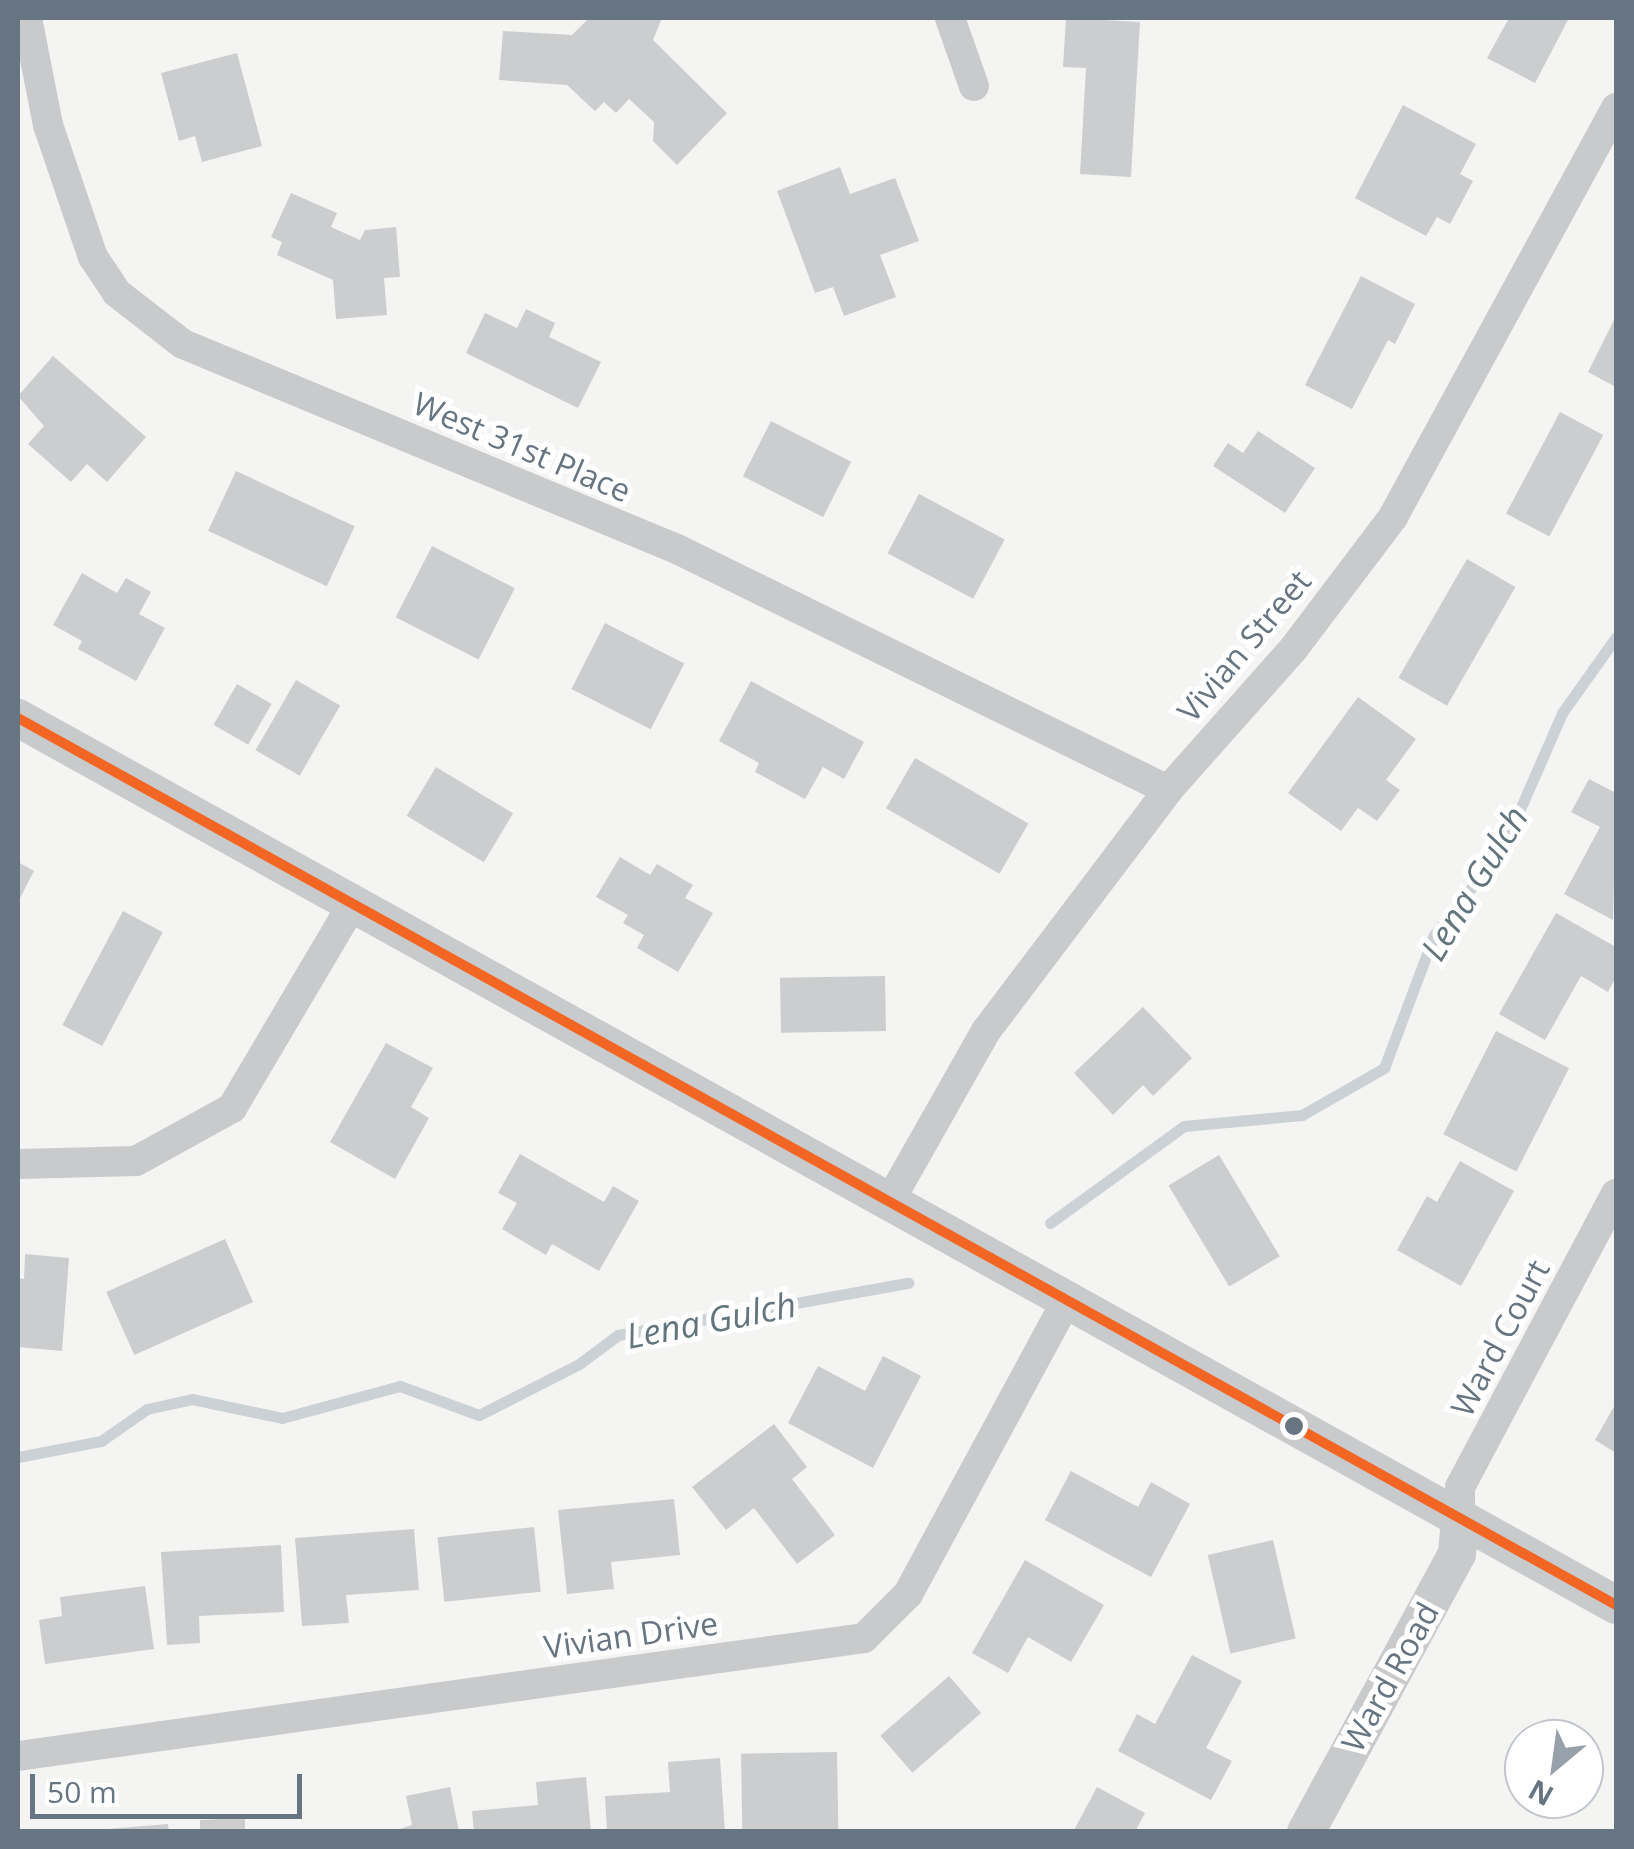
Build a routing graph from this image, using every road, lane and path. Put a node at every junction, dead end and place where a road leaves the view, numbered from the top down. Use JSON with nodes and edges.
{"nodes":[{"id":1,"x":27,"y":18,"type":"edge"},
{"id":2,"x":950,"y":18,"type":"edge"},
{"id":3,"x":974,"y":86,"type":"dead end"},
{"id":4,"x":1616,"y":108,"type":"edge"},
{"id":5,"x":18,"y":718,"type":"edge"},
{"id":6,"x":1168,"y":790,"type":"junction"},
{"id":7,"x":352,"y":905,"type":"junction"},
{"id":8,"x":18,"y":1164,"type":"edge"},
{"id":9,"x":1616,"y":1194,"type":"edge"},
{"id":10,"x":888,"y":1204,"type":"junction"},
{"id":11,"x":1066,"y":1302,"type":"junction"},
{"id":12,"x":1460,"y":1518,"type":"junction"},
{"id":13,"x":1616,"y":1604,"type":"edge"},
{"id":14,"x":18,"y":1756,"type":"edge"},
{"id":15,"x":1306,"y":1832,"type":"edge"}],
"edges":[{"from":1,"to":6,"type":"street","name":"West 31st Place"},
{"from":2,"to":3,"type":"street"},
{"from":4,"to":6,"type":"street","name":"Vivian Street"},
{"from":5,"to":7,"type":"street"},
{"from":6,"to":10,"type":"street","name":"Vivian Street"},
{"from":7,"to":8,"type":"street"},
{"from":7,"to":10,"type":"street"},
{"from":9,"to":12,"type":"street","name":"Ward Court"},
{"from":10,"to":11,"type":"street"},
{"from":11,"to":12,"type":"street"},
{"from":11,"to":14,"type":"street","name":"Vivian Drive"},
{"from":12,"to":13,"type":"street"},
{"from":12,"to":15,"type":"street","name":"Ward Road"}]}
